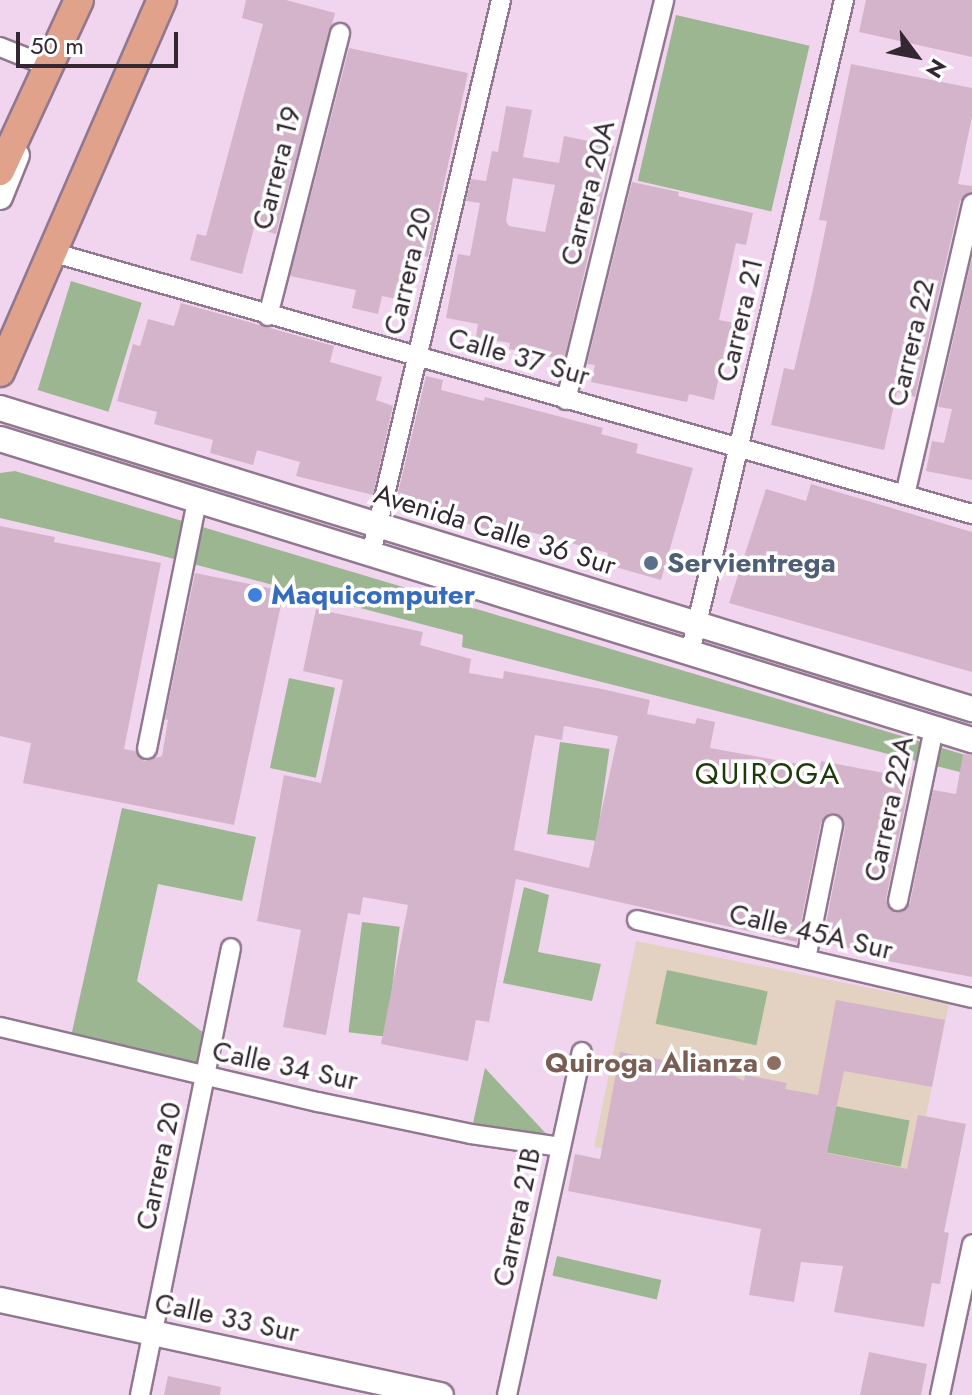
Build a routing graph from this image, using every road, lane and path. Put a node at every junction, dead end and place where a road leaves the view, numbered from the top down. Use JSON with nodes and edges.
{"nodes":[{"id":1,"x":79,"y":0,"type":"edge"},
{"id":2,"x":162,"y":0,"type":"edge"},
{"id":3,"x":501,"y":0,"type":"edge"},
{"id":4,"x":664,"y":0,"type":"edge"},
{"id":5,"x":844,"y":0,"type":"edge"},
{"id":6,"x":340,"y":33,"type":"dead end"},
{"id":7,"x":0,"y":47,"type":"edge"},
{"id":8,"x":48,"y":66,"type":"junction"},
{"id":9,"x":0,"y":171,"type":"edge"},
{"id":10,"x":0,"y":197,"type":"edge"},
{"id":11,"x":972,"y":204,"type":"edge"},
{"id":12,"x":51,"y":252,"type":"junction"},
{"id":13,"x":268,"y":316,"type":"junction"},
{"id":14,"x":417,"y":358,"type":"junction"},
{"id":15,"x":0,"y":372,"type":"edge"},
{"id":16,"x":566,"y":400,"type":"junction"},
{"id":17,"x":0,"y":408,"type":"edge"},
{"id":18,"x":0,"y":439,"type":"edge"},
{"id":19,"x":738,"y":448,"type":"junction"},
{"id":20,"x":905,"y":495,"type":"junction"},
{"id":21,"x":197,"y":500,"type":"junction"},
{"id":22,"x":972,"y":514,"type":"edge"},
{"id":23,"x":377,"y":525,"type":"junction"},
{"id":24,"x":371,"y":554,"type":"junction"},
{"id":25,"x":697,"y":624,"type":"junction"},
{"id":26,"x":690,"y":653,"type":"junction"},
{"id":27,"x":972,"y":709,"type":"edge"},
{"id":28,"x":934,"y":728,"type":"junction"},
{"id":29,"x":972,"y":740,"type":"edge"},
{"id":30,"x":147,"y":749,"type":"dead end"},
{"id":31,"x":833,"y":825,"type":"dead end"},
{"id":32,"x":898,"y":901,"type":"dead end"},
{"id":33,"x":637,"y":920,"type":"dead end"},
{"id":34,"x":231,"y":948,"type":"dead end"},
{"id":35,"x":806,"y":959,"type":"junction"},
{"id":36,"x":972,"y":998,"type":"edge"},
{"id":37,"x":0,"y":1027,"type":"edge"},
{"id":38,"x":582,"y":1052,"type":"dead end"},
{"id":39,"x":205,"y":1078,"type":"junction"},
{"id":40,"x":561,"y":1147,"type":"junction"},
{"id":41,"x":972,"y":1244,"type":"edge"},
{"id":42,"x":0,"y":1300,"type":"edge"},
{"id":43,"x":153,"y":1333,"type":"junction"},
{"id":44,"x":140,"y":1395,"type":"edge"},
{"id":45,"x":441,"y":1395,"type":"edge"},
{"id":46,"x":507,"y":1395,"type":"edge"},
{"id":47,"x":940,"y":1395,"type":"edge"}],
"edges":[{"from":1,"to":8,"type":"main road"},
{"from":2,"to":12,"type":"main road"},
{"from":3,"to":14,"type":"street","name":"Carrera 20"},
{"from":4,"to":16,"type":"street","name":"Carrera 20A"},
{"from":5,"to":19,"type":"street","name":"Carrera 21"},
{"from":6,"to":13,"type":"street","name":"Carrera 19"},
{"from":7,"to":8,"type":"street"},
{"from":8,"to":9,"type":"main road"},
{"from":8,"to":10,"type":"main road"},
{"from":11,"to":20,"type":"street","name":"Carrera 22"},
{"from":12,"to":13,"type":"street","name":"Calle 37 Sur"},
{"from":12,"to":15,"type":"main road"},
{"from":13,"to":14,"type":"street","name":"Calle 37 Sur"},
{"from":14,"to":16,"type":"street","name":"Calle 37 Sur"},
{"from":14,"to":23,"type":"street","name":"Carrera 20"},
{"from":16,"to":19,"type":"street","name":"Calle 37 Sur"},
{"from":17,"to":23,"type":"main road","name":"Avenida Calle 36 Sur"},
{"from":18,"to":21,"type":"main road"},
{"from":19,"to":20,"type":"street","name":"Calle 37 Sur"},
{"from":19,"to":25,"type":"street","name":"Carrera 21"},
{"from":20,"to":22,"type":"street","name":"Calle 37 Sur"},
{"from":21,"to":24,"type":"main road"},
{"from":21,"to":30,"type":"street"},
{"from":23,"to":24,"type":"street","name":"Carrera 20"},
{"from":23,"to":25,"type":"main road","name":"Avenida Calle 36 Sur"},
{"from":24,"to":26,"type":"main road"},
{"from":25,"to":26,"type":"street","name":"Carrera 21"},
{"from":25,"to":27,"type":"main road","name":"Avenida Calle 36 Sur"},
{"from":26,"to":28,"type":"main road"},
{"from":28,"to":29,"type":"main road"},
{"from":28,"to":32,"type":"street","name":"Carrera 22A"},
{"from":31,"to":35,"type":"street"},
{"from":33,"to":35,"type":"street","name":"Calle 45A Sur"},
{"from":34,"to":39,"type":"street","name":"Carrera 20"},
{"from":35,"to":36,"type":"street","name":"Calle 45A Sur"},
{"from":37,"to":39,"type":"street","name":"Calle 34 Sur"},
{"from":38,"to":40,"type":"street","name":"Carrera 21B"},
{"from":39,"to":40,"type":"street","name":"Calle 34 Sur"},
{"from":39,"to":43,"type":"street","name":"Carrera 20"},
{"from":40,"to":46,"type":"street","name":"Carrera 21B"},
{"from":41,"to":47,"type":"street"},
{"from":42,"to":43,"type":"main road","name":"Calle 33 Sur"},
{"from":43,"to":44,"type":"street","name":"Carrera 20"},
{"from":43,"to":45,"type":"main road","name":"Calle 33 Sur"}]}
